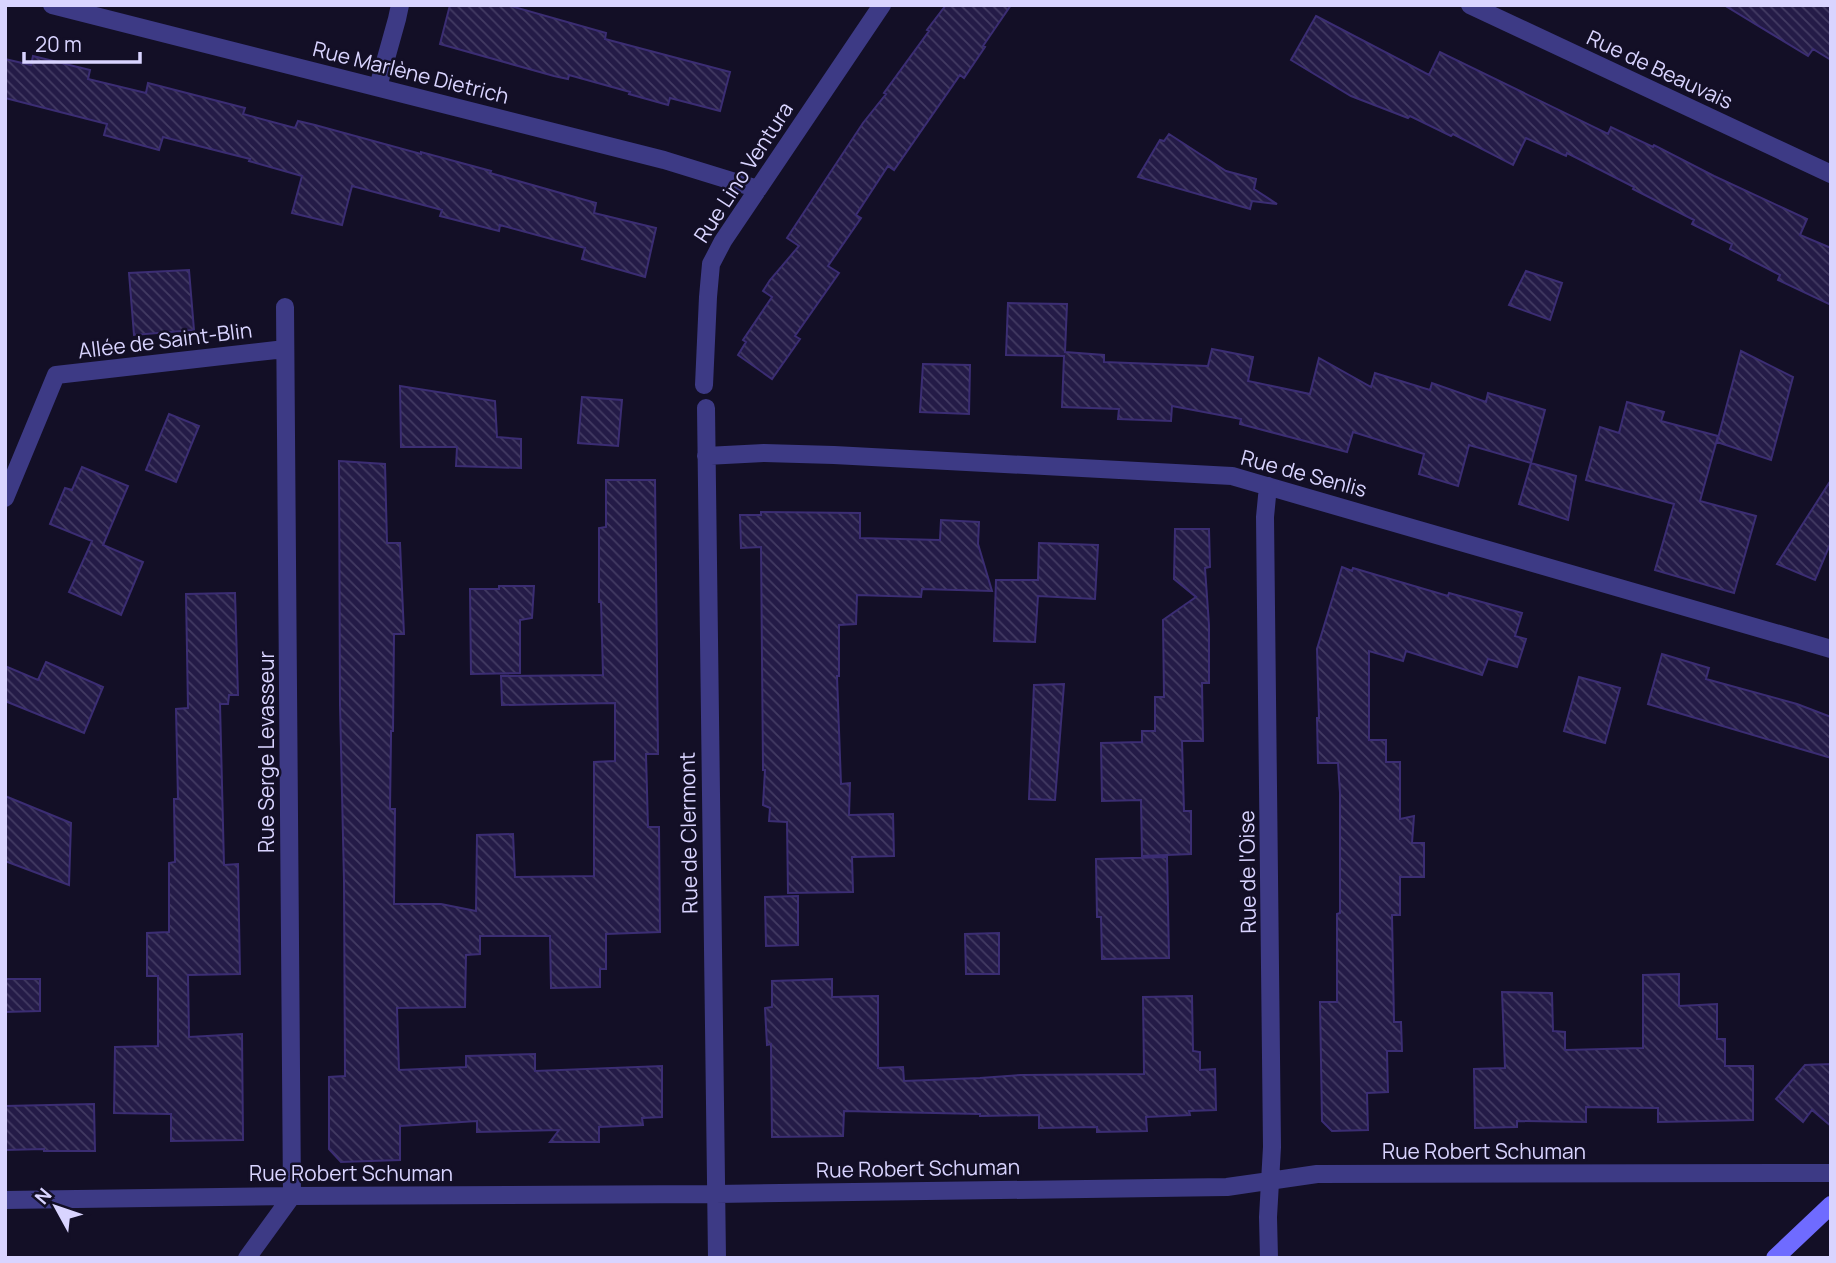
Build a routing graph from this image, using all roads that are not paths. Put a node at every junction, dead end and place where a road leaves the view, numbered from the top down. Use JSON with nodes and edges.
{"nodes":[{"id":1,"x":52,"y":5,"type":"edge"},
{"id":2,"x":400,"y":5,"type":"edge"},
{"id":3,"x":883,"y":5,"type":"edge"},
{"id":4,"x":1470,"y":5,"type":"edge"},
{"id":5,"x":378,"y":87,"type":"junction"},
{"id":6,"x":1831,"y":174,"type":"edge"},
{"id":7,"x":758,"y":189,"type":"junction"},
{"id":8,"x":285,"y":307,"type":"dead end"},
{"id":9,"x":285,"y":349,"type":"junction"},
{"id":10,"x":704,"y":386,"type":"dead end"},
{"id":11,"x":706,"y":408,"type":"dead end"},
{"id":12,"x":705,"y":456,"type":"junction"},
{"id":13,"x":1268,"y":486,"type":"junction"},
{"id":14,"x":5,"y":498,"type":"edge"},
{"id":15,"x":1831,"y":649,"type":"edge"},
{"id":16,"x":1831,"y":1172,"type":"edge"},
{"id":17,"x":1269,"y":1182,"type":"junction"},
{"id":18,"x":716,"y":1194,"type":"junction"},
{"id":19,"x":292,"y":1196,"type":"junction"},
{"id":20,"x":5,"y":1200,"type":"edge"},
{"id":21,"x":1831,"y":1205,"type":"edge"},
{"id":22,"x":247,"y":1258,"type":"edge"},
{"id":23,"x":717,"y":1258,"type":"edge"},
{"id":24,"x":1269,"y":1258,"type":"edge"},
{"id":25,"x":1775,"y":1258,"type":"edge"}],
"edges":[{"from":1,"to":5,"type":"street","name":"Rue Marlène Dietrich"},
{"from":2,"to":5,"type":"street"},
{"from":3,"to":7,"type":"street","name":"Rue Lino Ventura"},
{"from":4,"to":6,"type":"street","name":"Rue de Beauvais"},
{"from":5,"to":7,"type":"street","name":"Rue Marlène Dietrich"},
{"from":7,"to":10,"type":"street","name":"Rue Lino Ventura"},
{"from":8,"to":9,"type":"street","name":"Rue Serge Levasseur"},
{"from":9,"to":14,"type":"street","name":"Allée de Saint-Blin"},
{"from":9,"to":19,"type":"street","name":"Rue Serge Levasseur"},
{"from":11,"to":12,"type":"street","name":"Rue de Clermont"},
{"from":12,"to":13,"type":"street","name":"Rue de Senlis"},
{"from":12,"to":18,"type":"street","name":"Rue de Clermont"},
{"from":13,"to":15,"type":"street","name":"Rue de Senlis"},
{"from":13,"to":17,"type":"street","name":"Rue de l'Oise"},
{"from":16,"to":17,"type":"street","name":"Rue Robert Schuman"},
{"from":17,"to":18,"type":"street","name":"Rue Robert Schuman"},
{"from":17,"to":24,"type":"street","name":"Rue de l'Oise"},
{"from":18,"to":19,"type":"street","name":"Rue Robert Schuman"},
{"from":18,"to":23,"type":"street","name":"Rue de Clermont"},
{"from":19,"to":20,"type":"street","name":"Rue Robert Schuman"},
{"from":19,"to":22,"type":"street"},
{"from":21,"to":25,"type":"main road"}]}
